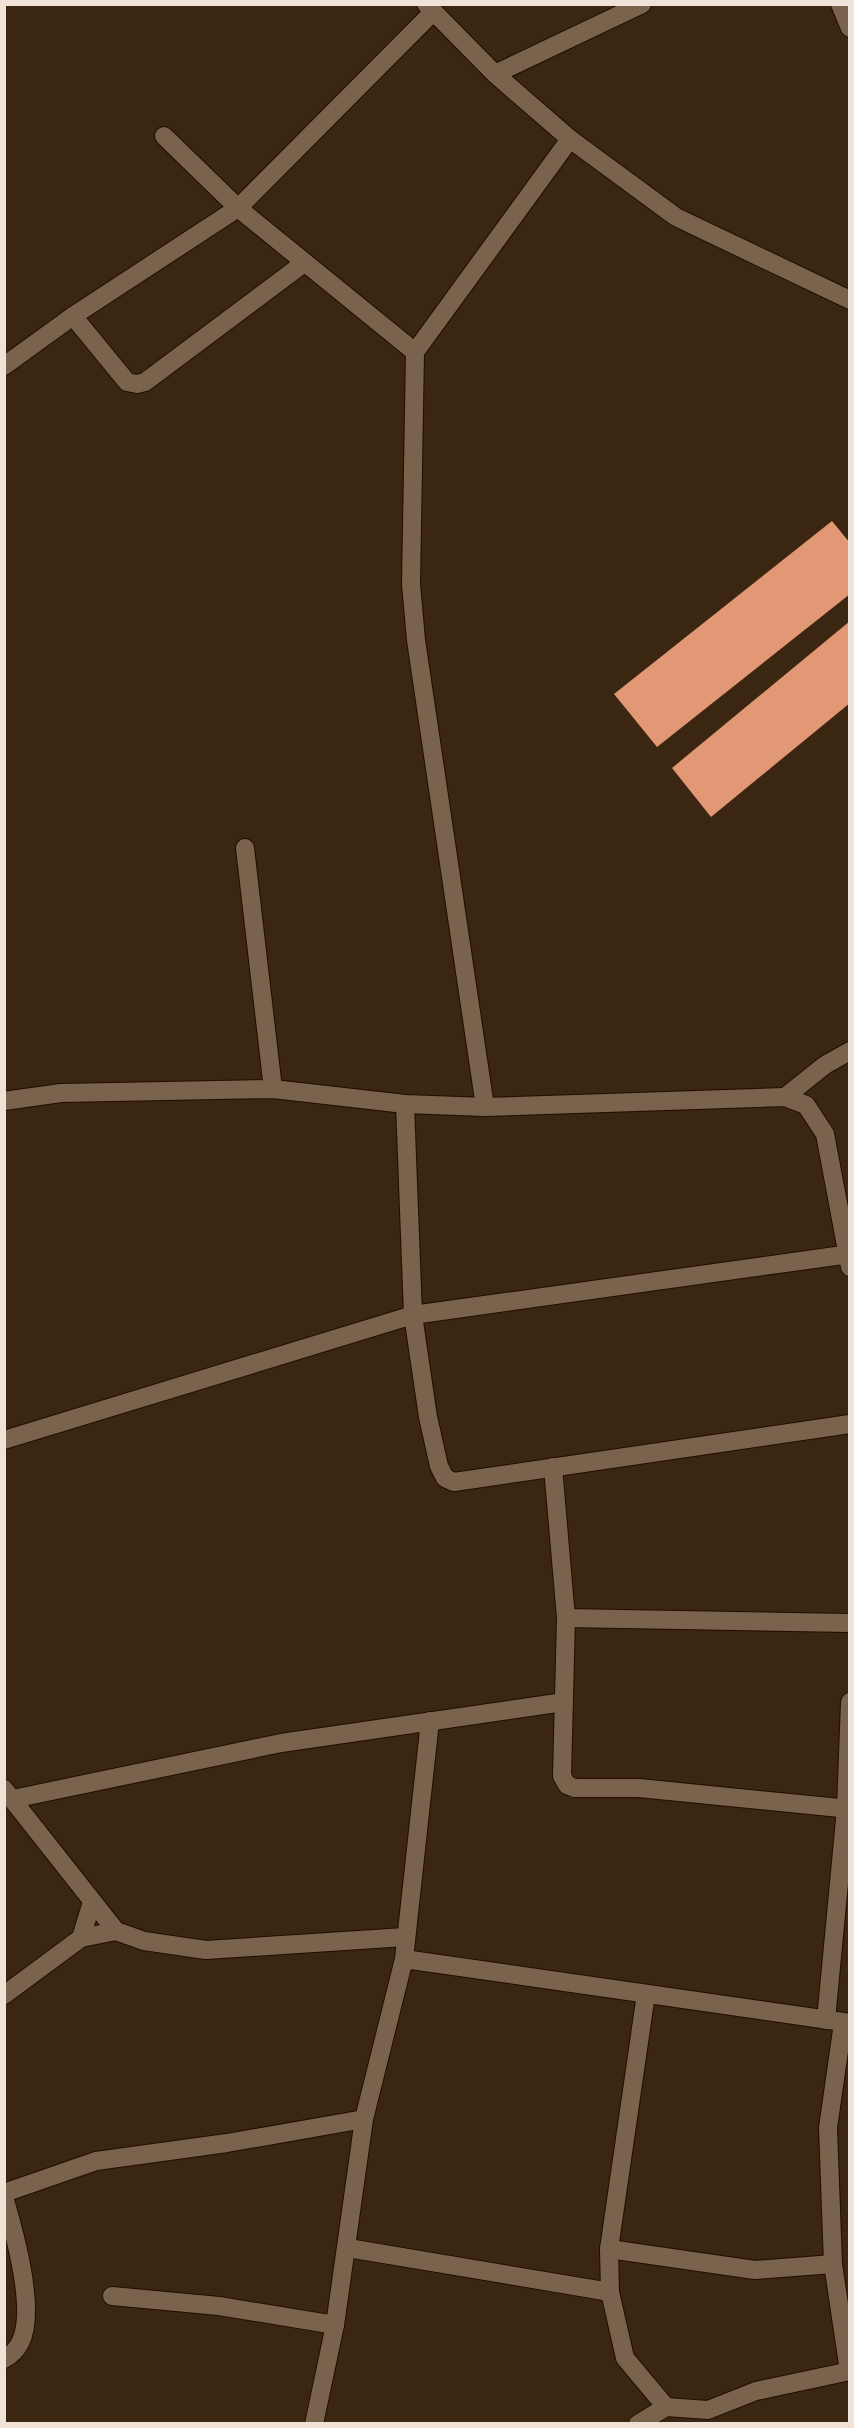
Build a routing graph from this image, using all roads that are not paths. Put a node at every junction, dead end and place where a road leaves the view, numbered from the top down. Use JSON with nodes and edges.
{"nodes":[{"id":1,"x":642,"y":4,"type":"edge"},
{"id":2,"x":840,"y":4,"type":"edge"},
{"id":3,"x":429,"y":8,"type":"edge"},
{"id":4,"x":849,"y":28,"type":"edge"},
{"id":5,"x":495,"y":74,"type":"junction"},
{"id":6,"x":164,"y":136,"type":"dead end"},
{"id":7,"x":570,"y":139,"type":"junction"},
{"id":8,"x":238,"y":208,"type":"junction"},
{"id":9,"x":304,"y":263,"type":"junction"},
{"id":10,"x":849,"y":300,"type":"edge"},
{"id":11,"x":73,"y":316,"type":"junction"},
{"id":12,"x":415,"y":352,"type":"junction"},
{"id":13,"x":4,"y":366,"type":"edge"},
{"id":14,"x":244,"y":848,"type":"dead end"},
{"id":15,"x":849,"y":1051,"type":"edge"},
{"id":16,"x":273,"y":1089,"type":"junction"},
{"id":17,"x":785,"y":1097,"type":"junction"},
{"id":18,"x":4,"y":1101,"type":"edge"},
{"id":19,"x":405,"y":1104,"type":"junction"},
{"id":20,"x":485,"y":1107,"type":"junction"},
{"id":21,"x":849,"y":1258,"type":"edge"},
{"id":22,"x":413,"y":1315,"type":"junction"},
{"id":23,"x":849,"y":1424,"type":"edge"},
{"id":24,"x":4,"y":1440,"type":"edge"},
{"id":25,"x":553,"y":1467,"type":"junction"},
{"id":26,"x":566,"y":1618,"type":"junction"},
{"id":27,"x":849,"y":1623,"type":"edge"},
{"id":28,"x":564,"y":1702,"type":"junction"},
{"id":29,"x":849,"y":1702,"type":"edge"},
{"id":30,"x":430,"y":1721,"type":"junction"},
{"id":31,"x":9,"y":1794,"type":"edge"},
{"id":32,"x":848,"y":1809,"type":"edge"},
{"id":33,"x":92,"y":1902,"type":"junction"},
{"id":34,"x":116,"y":1931,"type":"junction"},
{"id":35,"x":405,"y":1937,"type":"junction"},
{"id":36,"x":81,"y":1938,"type":"junction"},
{"id":37,"x":404,"y":1959,"type":"junction"},
{"id":38,"x":646,"y":1994,"type":"junction"},
{"id":39,"x":4,"y":1995,"type":"edge"},
{"id":40,"x":840,"y":2022,"type":"edge"},
{"id":41,"x":364,"y":2119,"type":"junction"},
{"id":42,"x":4,"y":2195,"type":"edge"},
{"id":43,"x":348,"y":2248,"type":"junction"},
{"id":44,"x":609,"y":2249,"type":"junction"},
{"id":45,"x":833,"y":2264,"type":"junction"},
{"id":46,"x":610,"y":2292,"type":"junction"},
{"id":47,"x":112,"y":2296,"type":"dead end"},
{"id":48,"x":335,"y":2325,"type":"junction"},
{"id":49,"x":4,"y":2359,"type":"edge"},
{"id":50,"x":849,"y":2371,"type":"edge"},
{"id":51,"x":666,"y":2407,"type":"junction"},
{"id":52,"x":314,"y":2424,"type":"edge"},
{"id":53,"x":638,"y":2424,"type":"edge"}],
"edges":[{"from":1,"to":5,"type":"street"},
{"from":2,"to":4,"type":"street"},
{"from":3,"to":5,"type":"street"},
{"from":3,"to":8,"type":"street"},
{"from":5,"to":7,"type":"street"},
{"from":6,"to":8,"type":"street"},
{"from":7,"to":10,"type":"street"},
{"from":7,"to":12,"type":"street"},
{"from":8,"to":9,"type":"street"},
{"from":8,"to":11,"type":"street"},
{"from":9,"to":11,"type":"street"},
{"from":9,"to":12,"type":"street"},
{"from":11,"to":13,"type":"street"},
{"from":12,"to":20,"type":"street"},
{"from":14,"to":16,"type":"street"},
{"from":15,"to":17,"type":"street"},
{"from":16,"to":18,"type":"street"},
{"from":16,"to":19,"type":"street"},
{"from":17,"to":20,"type":"street"},
{"from":17,"to":21,"type":"street"},
{"from":19,"to":20,"type":"street"},
{"from":19,"to":22,"type":"street"},
{"from":21,"to":22,"type":"street"},
{"from":22,"to":24,"type":"street"},
{"from":22,"to":25,"type":"street"},
{"from":23,"to":25,"type":"street"},
{"from":25,"to":26,"type":"street"},
{"from":26,"to":27,"type":"street"},
{"from":26,"to":28,"type":"street"},
{"from":28,"to":30,"type":"street"},
{"from":28,"to":32,"type":"street"},
{"from":29,"to":32,"type":"street"},
{"from":30,"to":31,"type":"street"},
{"from":30,"to":35,"type":"street"},
{"from":31,"to":33,"type":"street"},
{"from":32,"to":40,"type":"street"},
{"from":33,"to":34,"type":"street"},
{"from":33,"to":36,"type":"street"},
{"from":34,"to":35,"type":"street"},
{"from":34,"to":36,"type":"street"},
{"from":35,"to":37,"type":"street"},
{"from":36,"to":39,"type":"street"},
{"from":37,"to":38,"type":"street"},
{"from":37,"to":41,"type":"street"},
{"from":38,"to":40,"type":"street"},
{"from":38,"to":44,"type":"street"},
{"from":40,"to":45,"type":"street"},
{"from":41,"to":42,"type":"street"},
{"from":41,"to":43,"type":"street"},
{"from":42,"to":49,"type":"street"},
{"from":43,"to":46,"type":"street"},
{"from":43,"to":48,"type":"street"},
{"from":44,"to":45,"type":"street"},
{"from":44,"to":46,"type":"street"},
{"from":45,"to":50,"type":"street"},
{"from":46,"to":51,"type":"street"},
{"from":47,"to":48,"type":"street"},
{"from":48,"to":52,"type":"street"},
{"from":50,"to":51,"type":"street"},
{"from":51,"to":53,"type":"street"}]}
